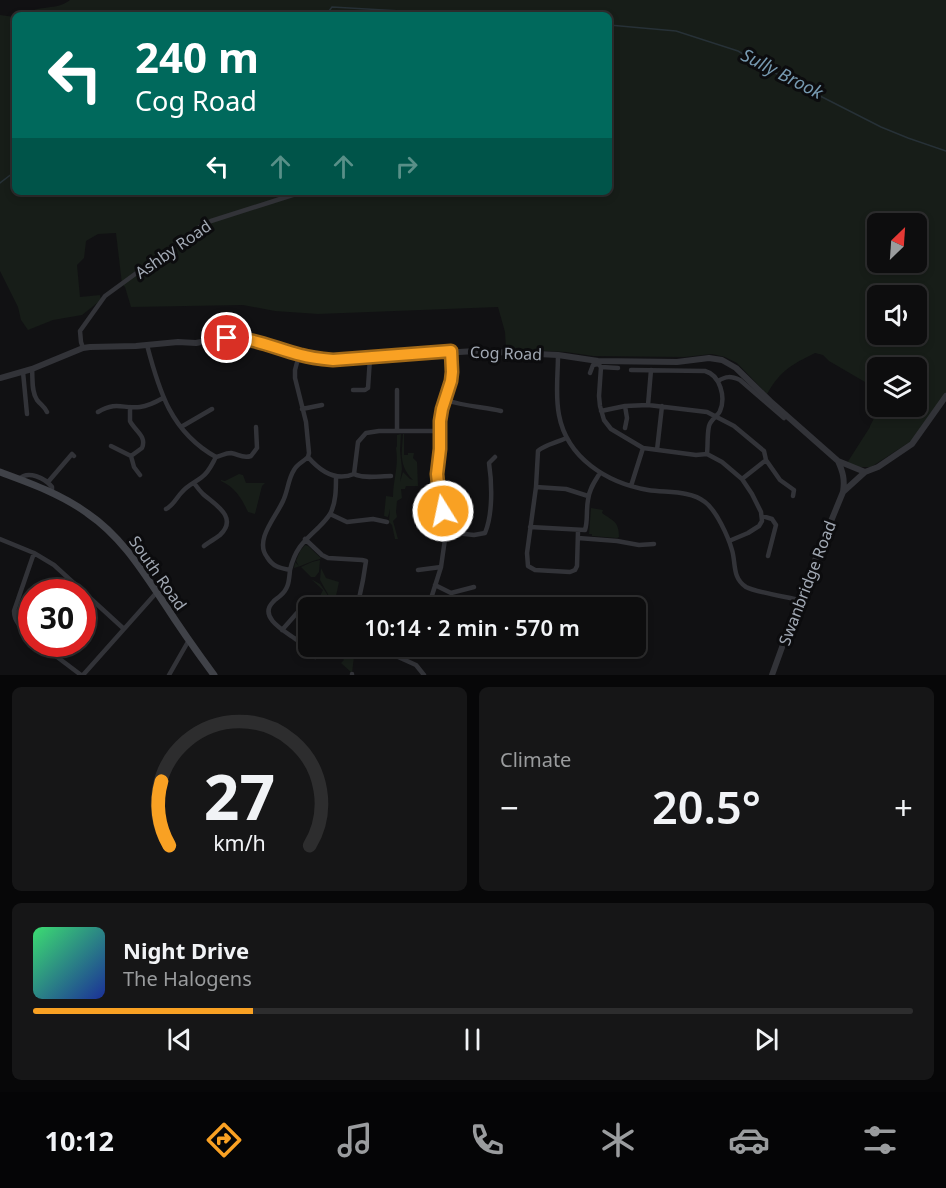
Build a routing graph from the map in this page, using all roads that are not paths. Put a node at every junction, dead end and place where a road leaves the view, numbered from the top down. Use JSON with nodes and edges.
{"nodes":[{"id":1,"x":293,"y":195,"type":"edge"},
{"id":2,"x":147,"y":345,"type":"junction"},
{"id":3,"x":83,"y":348,"type":"junction"},
{"id":4,"x":451,"y":351,"type":"junction"},
{"id":5,"x":299,"y":355,"type":"junction"},
{"id":6,"x":558,"y":355,"type":"junction"},
{"id":7,"x":370,"y":358,"type":"junction"},
{"id":8,"x":601,"y":367,"type":"junction"},
{"id":9,"x":618,"y":368,"type":"dead end"},
{"id":10,"x":32,"y":369,"type":"junction"},
{"id":11,"x":631,"y":370,"type":"dead end"},
{"id":12,"x":651,"y":370,"type":"junction"},
{"id":13,"x":23,"y":372,"type":"junction"},
{"id":14,"x":590,"y":373,"type":"dead end"},
{"id":15,"x":0,"y":378,"type":"edge"},
{"id":16,"x":718,"y":381,"type":"junction"},
{"id":17,"x":353,"y":390,"type":"dead end"},
{"id":18,"x":398,"y":390,"type":"dead end"},
{"id":19,"x":946,"y":396,"type":"edge"},
{"id":20,"x":163,"y":398,"type":"junction"},
{"id":21,"x":446,"y":400,"type":"junction"},
{"id":22,"x":322,"y":405,"type":"dead end"},
{"id":23,"x":648,"y":405,"type":"junction"},
{"id":24,"x":625,"y":406,"type":"junction"},
{"id":25,"x":662,"y":406,"type":"junction"},
{"id":26,"x":130,"y":407,"type":"junction"},
{"id":27,"x":212,"y":409,"type":"dead end"},
{"id":28,"x":302,"y":409,"type":"junction"},
{"id":29,"x":47,"y":411,"type":"dead end"},
{"id":30,"x":501,"y":411,"type":"dead end"},
{"id":31,"x":601,"y":411,"type":"junction"},
{"id":32,"x":98,"y":412,"type":"dead end"},
{"id":33,"x":27,"y":414,"type":"dead end"},
{"id":34,"x":715,"y":417,"type":"junction"},
{"id":35,"x":784,"y":418,"type":"dead end"},
{"id":36,"x":181,"y":427,"type":"junction"},
{"id":37,"x":256,"y":427,"type":"dead end"},
{"id":38,"x":625,"y":429,"type":"dead end"},
{"id":39,"x":397,"y":430,"type":"junction"},
{"id":40,"x":440,"y":431,"type":"junction"},
{"id":41,"x":567,"y":438,"type":"junction"},
{"id":42,"x":111,"y":446,"type":"dead end"},
{"id":43,"x":643,"y":448,"type":"junction"},
{"id":44,"x":657,"y":450,"type":"junction"},
{"id":45,"x":707,"y":454,"type":"junction"},
{"id":46,"x":75,"y":456,"type":"dead end"},
{"id":47,"x":131,"y":456,"type":"junction"},
{"id":48,"x":216,"y":457,"type":"junction"},
{"id":49,"x":308,"y":457,"type":"junction"},
{"id":50,"x":495,"y":458,"type":"dead end"},
{"id":51,"x":765,"y":460,"type":"junction"},
{"id":52,"x":838,"y":461,"type":"junction"},
{"id":53,"x":0,"y":472,"type":"edge"},
{"id":54,"x":865,"y":472,"type":"junction"},
{"id":55,"x":600,"y":473,"type":"junction"},
{"id":56,"x":354,"y":474,"type":"junction"},
{"id":57,"x":140,"y":475,"type":"dead end"},
{"id":58,"x":390,"y":476,"type":"dead end"},
{"id":59,"x":336,"y":477,"type":"junction"},
{"id":60,"x":19,"y":479,"type":"junction"},
{"id":61,"x":742,"y":479,"type":"junction"},
{"id":62,"x":48,"y":482,"type":"junction"},
{"id":63,"x":194,"y":483,"type":"junction"},
{"id":64,"x":631,"y":486,"type":"junction"},
{"id":65,"x":536,"y":487,"type":"junction"},
{"id":66,"x":52,"y":492,"type":"junction"},
{"id":67,"x":843,"y":492,"type":"junction"},
{"id":68,"x":588,"y":496,"type":"junction"},
{"id":69,"x":793,"y":496,"type":"dead end"},
{"id":70,"x":166,"y":509,"type":"dead end"},
{"id":71,"x":443,"y":511,"type":"junction"},
{"id":72,"x":330,"y":514,"type":"junction"},
{"id":73,"x":416,"y":515,"type":"dead end"},
{"id":74,"x":762,"y":516,"type":"junction"},
{"id":75,"x":387,"y":522,"type":"dead end"},
{"id":76,"x":530,"y":527,"type":"junction"},
{"id":77,"x":578,"y":531,"type":"junction"},
{"id":78,"x":446,"y":532,"type":"junction"},
{"id":79,"x":578,"y":538,"type":"junction"},
{"id":80,"x":0,"y":539,"type":"edge"},
{"id":81,"x":306,"y":539,"type":"junction"},
{"id":82,"x":729,"y":541,"type":"junction"},
{"id":83,"x":654,"y":544,"type":"dead end"},
{"id":84,"x":204,"y":546,"type":"dead end"},
{"id":85,"x":34,"y":553,"type":"junction"},
{"id":86,"x":768,"y":556,"type":"dead end"},
{"id":87,"x":441,"y":567,"type":"junction"},
{"id":88,"x":290,"y":570,"type":"junction"},
{"id":89,"x":418,"y":570,"type":"dead end"},
{"id":90,"x":435,"y":585,"type":"junction"},
{"id":91,"x":474,"y":587,"type":"dead end"},
{"id":92,"x":157,"y":592,"type":"junction"},
{"id":93,"x":359,"y":597,"type":"edge"},
{"id":94,"x":430,"y":597,"type":"edge"},
{"id":95,"x":799,"y":600,"type":"junction"},
{"id":96,"x":14,"y":611,"type":"junction"},
{"id":97,"x":298,"y":612,"type":"edge"},
{"id":98,"x":18,"y":613,"type":"edge"},
{"id":99,"x":18,"y":624,"type":"edge"},
{"id":100,"x":124,"y":628,"type":"junction"},
{"id":101,"x":282,"y":630,"type":"junction"},
{"id":102,"x":189,"y":640,"type":"junction"},
{"id":103,"x":298,"y":641,"type":"edge"},
{"id":104,"x":59,"y":657,"type":"edge"},
{"id":105,"x":398,"y":657,"type":"edge"},
{"id":106,"x":82,"y":675,"type":"edge"},
{"id":107,"x":169,"y":675,"type":"edge"},
{"id":108,"x":214,"y":675,"type":"edge"},
{"id":109,"x":424,"y":675,"type":"edge"},
{"id":110,"x":772,"y":675,"type":"edge"}],
"edges":[{"from":1,"to":3,"type":"street","name":"Ashby Road"},
{"from":2,"to":3,"type":"street","name":"Cog Road"},
{"from":2,"to":5,"type":"street","name":"Cog Road"},
{"from":2,"to":20,"type":"street"},
{"from":3,"to":10,"type":"street","name":"Cog Road"},
{"from":4,"to":6,"type":"street","name":"Cog Road"},
{"from":4,"to":7,"type":"street","name":"Cog Road"},
{"from":4,"to":21,"type":"street"},
{"from":5,"to":7,"type":"street","name":"Cog Road"},
{"from":5,"to":28,"type":"street"},
{"from":6,"to":41,"type":"street"},
{"from":6,"to":52,"type":"street","name":"Cog Road"},
{"from":7,"to":17,"type":"street"},
{"from":8,"to":9,"type":"street"},
{"from":8,"to":14,"type":"street"},
{"from":8,"to":31,"type":"street"},
{"from":10,"to":13,"type":"street","name":"Cog Road"},
{"from":10,"to":29,"type":"street"},
{"from":11,"to":12,"type":"street"},
{"from":12,"to":16,"type":"street"},
{"from":12,"to":23,"type":"street"},
{"from":13,"to":15,"type":"street","name":"Cog Road"},
{"from":13,"to":33,"type":"street"},
{"from":16,"to":34,"type":"street"},
{"from":16,"to":35,"type":"street"},
{"from":18,"to":39,"type":"street"},
{"from":19,"to":54,"type":"street"},
{"from":20,"to":26,"type":"street"},
{"from":20,"to":36,"type":"street"},
{"from":21,"to":30,"type":"street"},
{"from":21,"to":40,"type":"street"},
{"from":22,"to":28,"type":"street"},
{"from":23,"to":24,"type":"street"},
{"from":23,"to":25,"type":"street"},
{"from":24,"to":31,"type":"street"},
{"from":24,"to":38,"type":"street"},
{"from":25,"to":34,"type":"street"},
{"from":25,"to":44,"type":"street"},
{"from":26,"to":32,"type":"street"},
{"from":26,"to":47,"type":"street"},
{"from":27,"to":36,"type":"street"},
{"from":28,"to":49,"type":"street"},
{"from":31,"to":43,"type":"street"},
{"from":34,"to":45,"type":"street"},
{"from":34,"to":51,"type":"street"},
{"from":36,"to":48,"type":"street"},
{"from":37,"to":48,"type":"street"},
{"from":39,"to":40,"type":"street"},
{"from":39,"to":56,"type":"street"},
{"from":40,"to":71,"type":"street"},
{"from":41,"to":55,"type":"street"},
{"from":41,"to":65,"type":"street"},
{"from":42,"to":47,"type":"street"},
{"from":43,"to":44,"type":"street"},
{"from":43,"to":64,"type":"street"},
{"from":44,"to":45,"type":"street"},
{"from":45,"to":61,"type":"street"},
{"from":46,"to":62,"type":"street"},
{"from":47,"to":57,"type":"street"},
{"from":48,"to":63,"type":"street"},
{"from":49,"to":59,"type":"street"},
{"from":49,"to":88,"type":"street"},
{"from":50,"to":78,"type":"street"},
{"from":51,"to":61,"type":"street"},
{"from":51,"to":69,"type":"street"},
{"from":52,"to":54,"type":"street","name":"Cog Road"},
{"from":52,"to":67,"type":"street"},
{"from":53,"to":60,"type":"main road","name":"South Road"},
{"from":54,"to":67,"type":"street"},
{"from":55,"to":64,"type":"street"},
{"from":55,"to":68,"type":"street"},
{"from":56,"to":58,"type":"street"},
{"from":56,"to":59,"type":"street"},
{"from":59,"to":72,"type":"street"},
{"from":60,"to":62,"type":"street"},
{"from":60,"to":66,"type":"main road","name":"South Road"},
{"from":61,"to":74,"type":"street"},
{"from":62,"to":66,"type":"street"},
{"from":63,"to":70,"type":"street"},
{"from":63,"to":84,"type":"street"},
{"from":64,"to":82,"type":"street"},
{"from":65,"to":68,"type":"street"},
{"from":65,"to":76,"type":"street"},
{"from":66,"to":92,"type":"main road","name":"South Road"},
{"from":67,"to":95,"type":"street","name":"Swanbridge Road"},
{"from":68,"to":77,"type":"street"},
{"from":71,"to":73,"type":"street"},
{"from":71,"to":78,"type":"street"},
{"from":72,"to":75,"type":"street"},
{"from":72,"to":81,"type":"street"},
{"from":74,"to":82,"type":"street"},
{"from":74,"to":86,"type":"street"},
{"from":76,"to":77,"type":"street"},
{"from":76,"to":79,"type":"street"},
{"from":77,"to":79,"type":"street"},
{"from":78,"to":87,"type":"street"},
{"from":79,"to":83,"type":"street"},
{"from":80,"to":85,"type":"street"},
{"from":81,"to":88,"type":"street"},
{"from":81,"to":93,"type":"street"},
{"from":82,"to":95,"type":"street"},
{"from":85,"to":96,"type":"street"},
{"from":85,"to":100,"type":"street"},
{"from":87,"to":89,"type":"street"},
{"from":87,"to":90,"type":"street"},
{"from":88,"to":101,"type":"street"},
{"from":90,"to":91,"type":"street"},
{"from":90,"to":94,"type":"street"},
{"from":92,"to":100,"type":"street"},
{"from":92,"to":102,"type":"main road","name":"South Road"},
{"from":95,"to":110,"type":"street","name":"Swanbridge Road"},
{"from":96,"to":98,"type":"street"},
{"from":96,"to":99,"type":"street"},
{"from":97,"to":101,"type":"street"},
{"from":100,"to":106,"type":"street"},
{"from":101,"to":103,"type":"street"},
{"from":102,"to":107,"type":"street"},
{"from":102,"to":108,"type":"main road","name":"South Road"},
{"from":104,"to":106,"type":"street"},
{"from":105,"to":109,"type":"street"}]}
